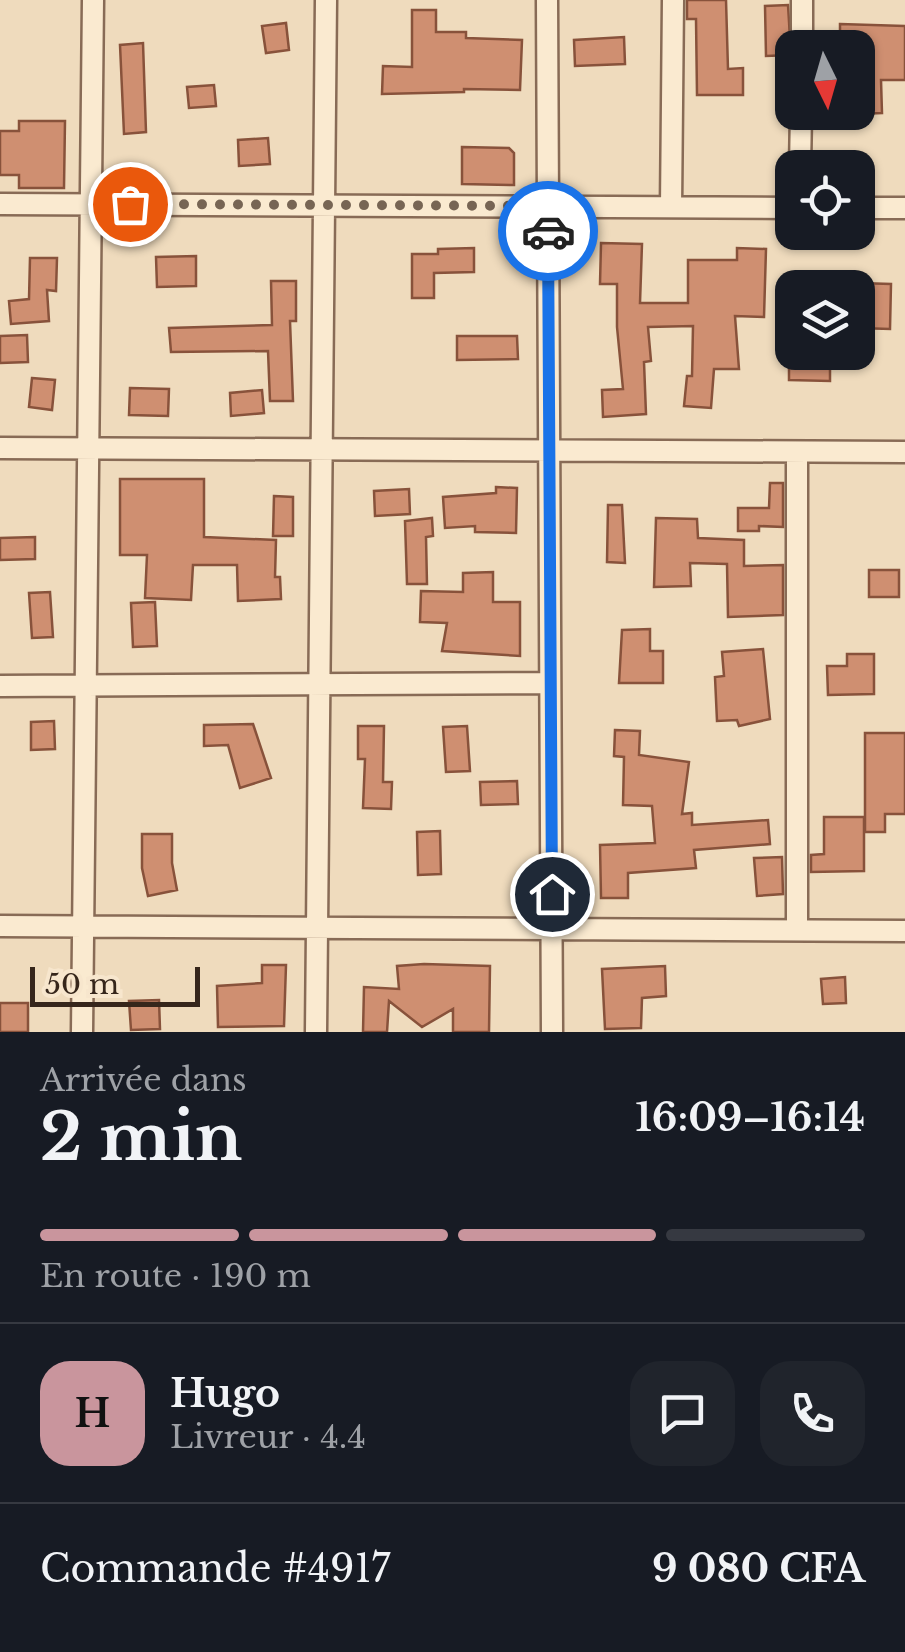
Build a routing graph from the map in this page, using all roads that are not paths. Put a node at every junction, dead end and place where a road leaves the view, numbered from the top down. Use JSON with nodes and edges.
{"nodes":[{"id":1,"x":93,"y":0,"type":"edge"},
{"id":2,"x":326,"y":0,"type":"edge"},
{"id":3,"x":547,"y":0,"type":"edge"},
{"id":4,"x":673,"y":0,"type":"edge"},
{"id":5,"x":802,"y":0,"type":"edge"},
{"id":6,"x":802,"y":30,"type":"edge"},
{"id":7,"x":0,"y":204,"type":"edge"},
{"id":8,"x":91,"y":204,"type":"junction"},
{"id":9,"x":324,"y":205,"type":"junction"},
{"id":10,"x":548,"y":206,"type":"junction"},
{"id":11,"x":671,"y":207,"type":"junction"},
{"id":12,"x":775,"y":208,"type":"edge"},
{"id":13,"x":875,"y":208,"type":"edge"},
{"id":14,"x":905,"y":208,"type":"edge"},
{"id":15,"x":0,"y":448,"type":"edge"},
{"id":16,"x":88,"y":448,"type":"junction"},
{"id":17,"x":321,"y":449,"type":"junction"},
{"id":18,"x":550,"y":451,"type":"junction"},
{"id":19,"x":797,"y":452,"type":"junction"},
{"id":20,"x":905,"y":452,"type":"edge"},
{"id":21,"x":550,"y":683,"type":"junction"},
{"id":22,"x":319,"y":684,"type":"junction"},
{"id":23,"x":0,"y":686,"type":"edge"},
{"id":24,"x":86,"y":686,"type":"junction"},
{"id":25,"x":0,"y":926,"type":"edge"},
{"id":26,"x":84,"y":926,"type":"junction"},
{"id":27,"x":317,"y":928,"type":"junction"},
{"id":28,"x":552,"y":929,"type":"junction"},
{"id":29,"x":797,"y":930,"type":"junction"},
{"id":30,"x":905,"y":931,"type":"edge"},
{"id":31,"x":82,"y":1032,"type":"edge"},
{"id":32,"x":316,"y":1032,"type":"edge"},
{"id":33,"x":552,"y":1032,"type":"edge"}],
"edges":[{"from":1,"to":8,"type":"street"},
{"from":2,"to":9,"type":"street"},
{"from":3,"to":10,"type":"street"},
{"from":4,"to":11,"type":"street"},
{"from":5,"to":6,"type":"street"},
{"from":7,"to":8,"type":"street"},
{"from":8,"to":9,"type":"street"},
{"from":8,"to":16,"type":"street"},
{"from":9,"to":10,"type":"street"},
{"from":9,"to":17,"type":"street"},
{"from":10,"to":11,"type":"street"},
{"from":10,"to":18,"type":"street"},
{"from":11,"to":12,"type":"street"},
{"from":13,"to":14,"type":"street"},
{"from":15,"to":16,"type":"street"},
{"from":16,"to":17,"type":"street"},
{"from":16,"to":24,"type":"street"},
{"from":17,"to":18,"type":"street"},
{"from":17,"to":22,"type":"street"},
{"from":18,"to":19,"type":"street"},
{"from":18,"to":21,"type":"street"},
{"from":19,"to":20,"type":"street"},
{"from":19,"to":29,"type":"street"},
{"from":21,"to":22,"type":"street"},
{"from":21,"to":28,"type":"street"},
{"from":22,"to":24,"type":"street"},
{"from":22,"to":27,"type":"street"},
{"from":23,"to":24,"type":"street"},
{"from":24,"to":26,"type":"street"},
{"from":25,"to":26,"type":"street"},
{"from":26,"to":27,"type":"street"},
{"from":26,"to":31,"type":"street"},
{"from":27,"to":28,"type":"street"},
{"from":27,"to":32,"type":"street"},
{"from":28,"to":29,"type":"street"},
{"from":28,"to":33,"type":"street"},
{"from":29,"to":30,"type":"street"}]}
